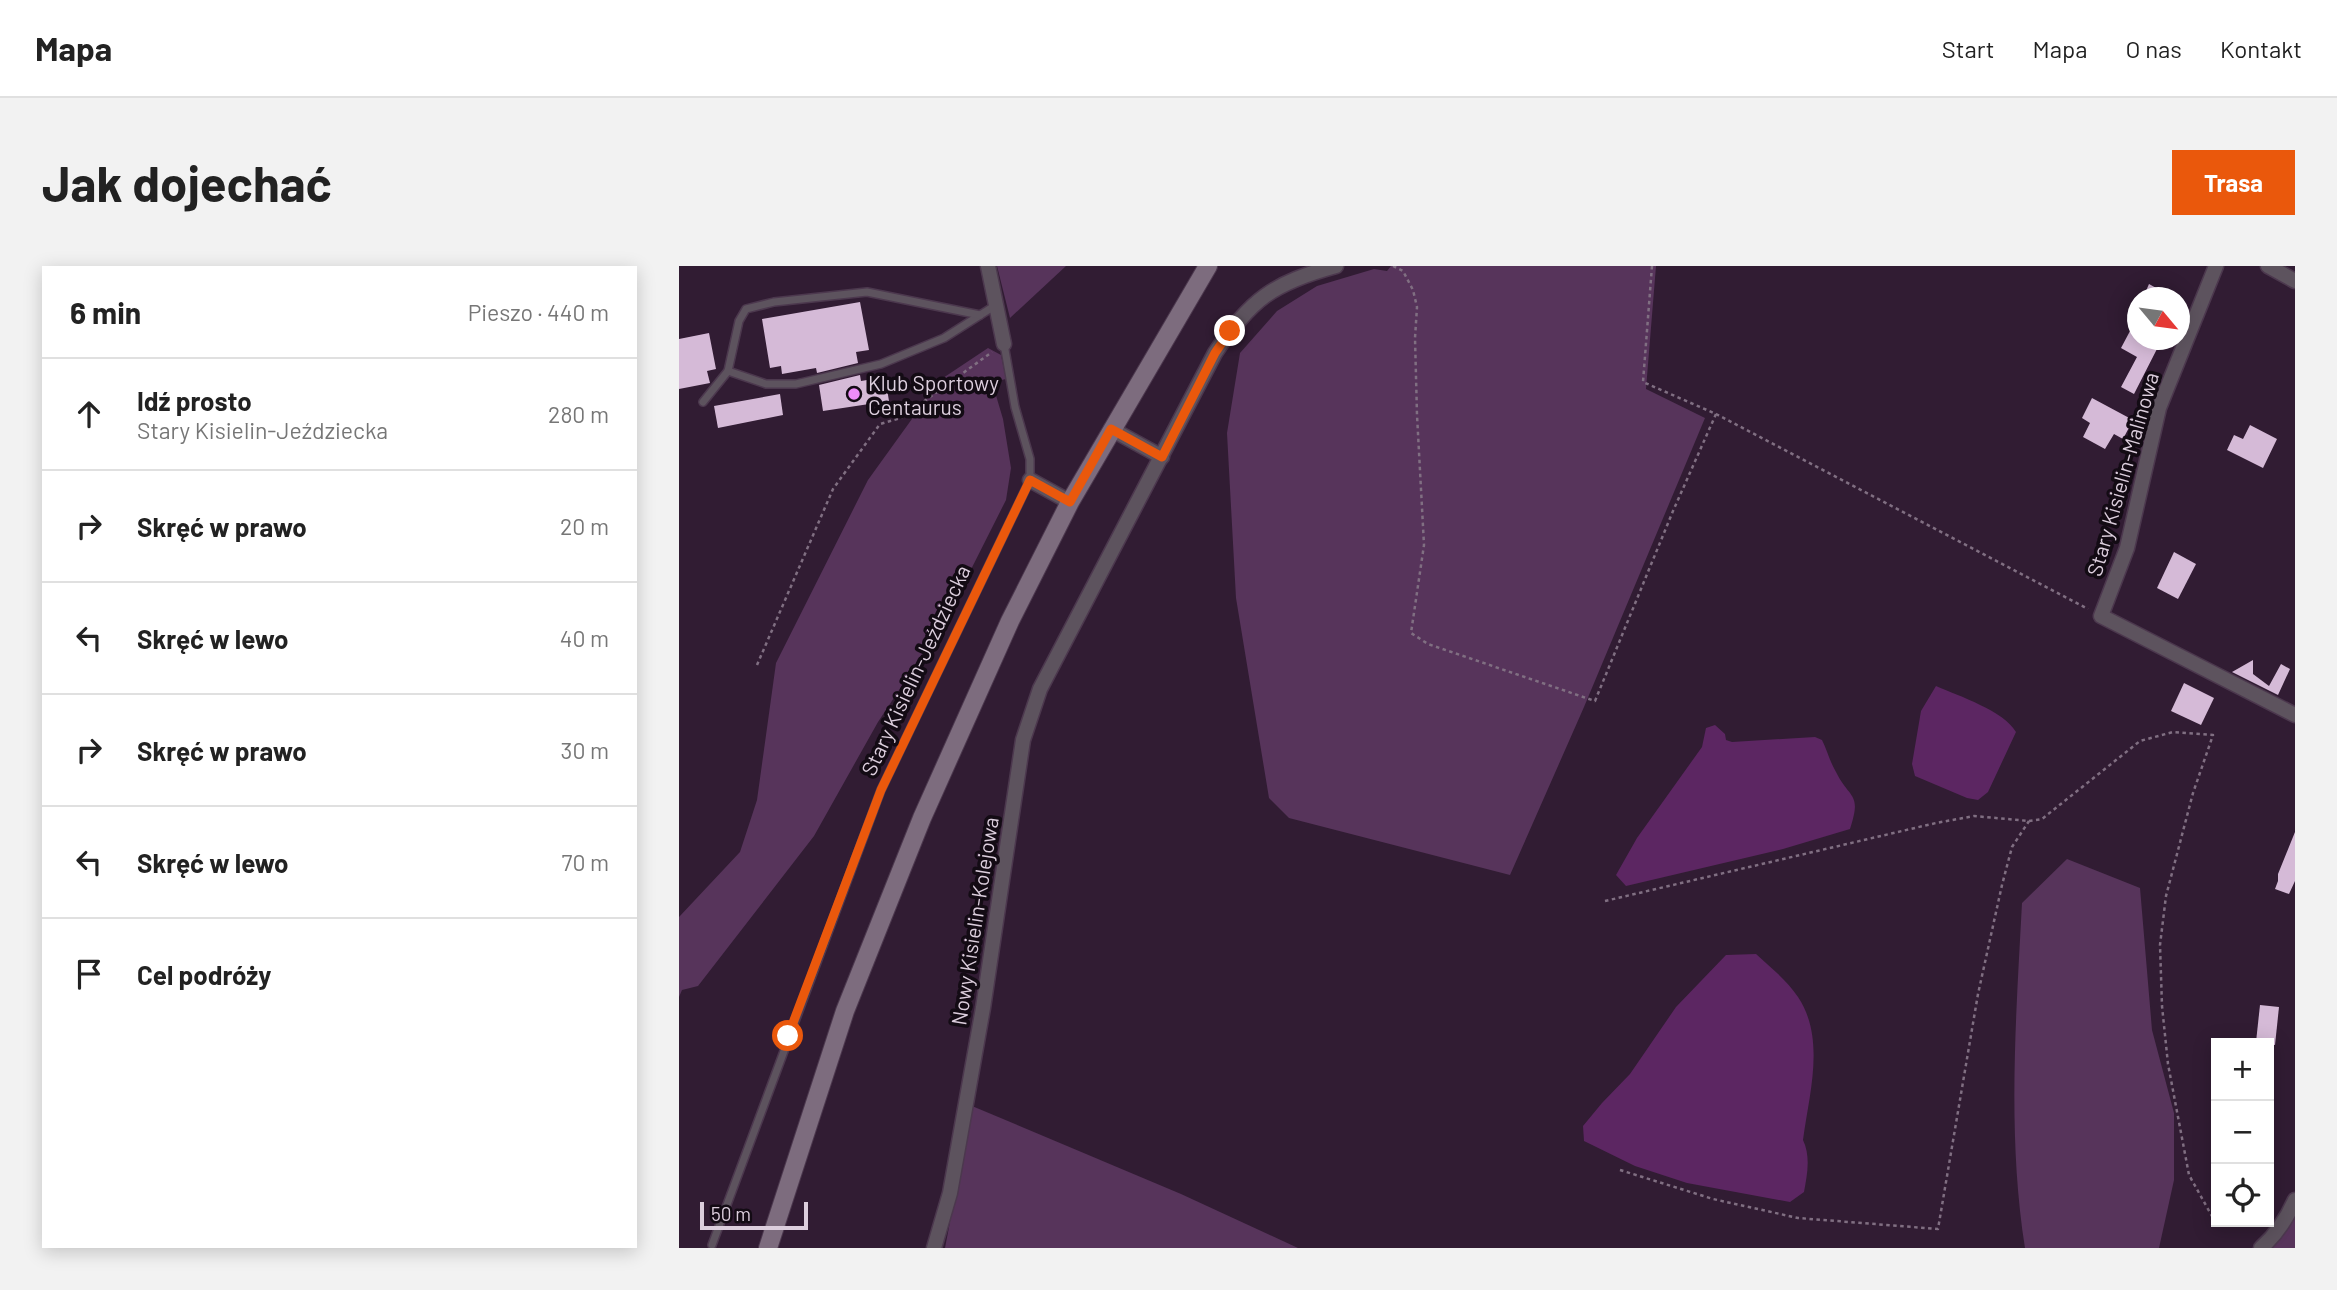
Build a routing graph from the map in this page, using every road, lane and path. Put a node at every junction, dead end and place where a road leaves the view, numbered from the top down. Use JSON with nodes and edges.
{"nodes":[{"id":1,"x":988,"y":266,"type":"edge"},
{"id":2,"x":1208,"y":266,"type":"edge"},
{"id":3,"x":1336,"y":266,"type":"edge"},
{"id":4,"x":1393,"y":266,"type":"edge"},
{"id":5,"x":1652,"y":266,"type":"edge"},
{"id":6,"x":2216,"y":266,"type":"edge"},
{"id":7,"x":2268,"y":266,"type":"edge"},
{"id":8,"x":2295,"y":281,"type":"edge"},
{"id":9,"x":996,"y":305,"type":"junction"},
{"id":10,"x":980,"y":315,"type":"junction"},
{"id":11,"x":1004,"y":344,"type":"junction"},
{"id":12,"x":728,"y":371,"type":"junction"},
{"id":13,"x":703,"y":402,"type":"dead end"},
{"id":14,"x":1716,"y":414,"type":"junction"},
{"id":15,"x":1111,"y":429,"type":"junction"},
{"id":16,"x":1162,"y":457,"type":"junction"},
{"id":17,"x":1030,"y":480,"type":"junction"},
{"id":18,"x":1070,"y":502,"type":"junction"},
{"id":19,"x":2101,"y":615,"type":"junction"},
{"id":20,"x":757,"y":665,"type":"dead end"},
{"id":21,"x":2295,"y":715,"type":"edge"},
{"id":22,"x":2029,"y":821,"type":"junction"},
{"id":23,"x":1605,"y":901,"type":"dead end"},
{"id":24,"x":1620,"y":1170,"type":"dead end"},
{"id":25,"x":2295,"y":1200,"type":"edge"},
{"id":26,"x":2211,"y":1214,"type":"edge"},
{"id":27,"x":712,"y":1245,"type":"dead end"},
{"id":28,"x":768,"y":1248,"type":"edge"},
{"id":29,"x":934,"y":1248,"type":"edge"},
{"id":30,"x":2261,"y":1248,"type":"edge"}],
"edges":[{"from":1,"to":9,"type":"street"},
{"from":2,"to":15,"type":"main road"},
{"from":3,"to":16,"type":"street","name":"Nowy Kisielin-Kolejowa"},
{"from":4,"to":14,"type":"path"},
{"from":5,"to":14,"type":"path"},
{"from":6,"to":19,"type":"street","name":"Stary Kisielin-Malinowa"},
{"from":7,"to":8,"type":"street"},
{"from":9,"to":10,"type":"lane"},
{"from":9,"to":11,"type":"street"},
{"from":10,"to":12,"type":"lane"},
{"from":10,"to":12,"type":"lane"},
{"from":11,"to":17,"type":"lane"},
{"from":11,"to":20,"type":"path"},
{"from":12,"to":13,"type":"lane"},
{"from":14,"to":19,"type":"path"},
{"from":15,"to":16,"type":"street"},
{"from":15,"to":18,"type":"main road"},
{"from":16,"to":29,"type":"street","name":"Nowy Kisielin-Kolejowa"},
{"from":17,"to":18,"type":"street"},
{"from":17,"to":27,"type":"lane","name":"Stary Kisielin-Jeździecka"},
{"from":18,"to":28,"type":"main road"},
{"from":19,"to":21,"type":"street"},
{"from":22,"to":23,"type":"path"},
{"from":22,"to":24,"type":"path"},
{"from":22,"to":26,"type":"path"},
{"from":25,"to":30,"type":"street"}]}
